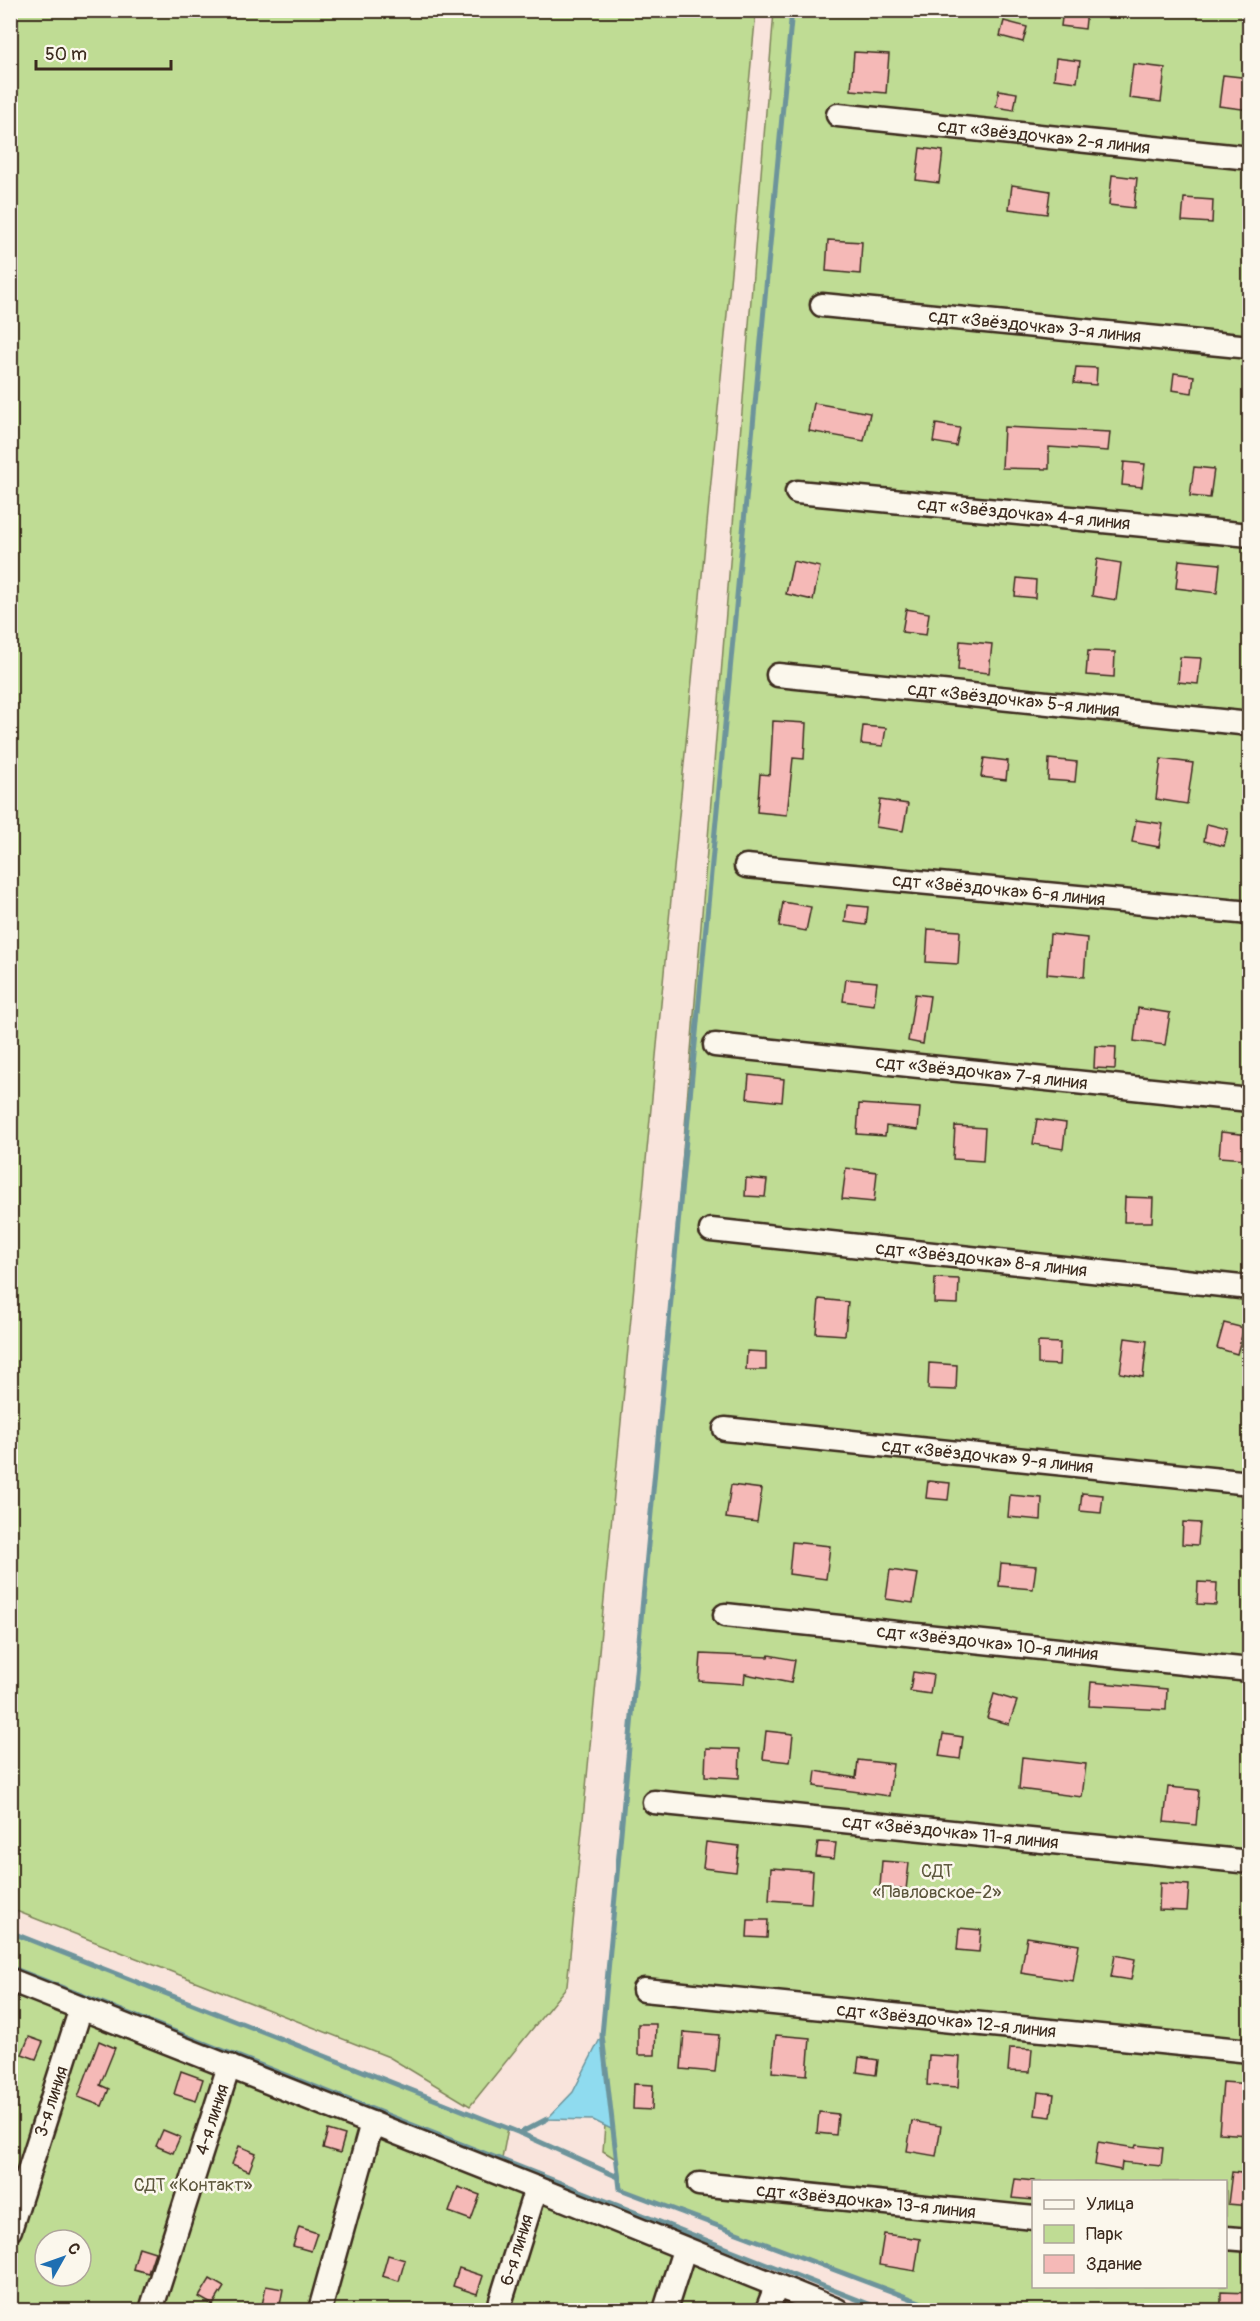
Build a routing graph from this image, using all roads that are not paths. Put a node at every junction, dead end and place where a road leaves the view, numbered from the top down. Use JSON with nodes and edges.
{"nodes":[{"id":1,"x":838,"y":115,"type":"dead end"},
{"id":2,"x":1250,"y":158,"type":"edge"},
{"id":3,"x":822,"y":305,"type":"dead end"},
{"id":4,"x":1250,"y":347,"type":"edge"},
{"id":5,"x":797,"y":492,"type":"dead end"},
{"id":6,"x":1250,"y":535,"type":"edge"},
{"id":7,"x":778,"y":675,"type":"dead end"},
{"id":8,"x":1250,"y":724,"type":"edge"},
{"id":9,"x":746,"y":866,"type":"dead end"},
{"id":10,"x":1250,"y":914,"type":"edge"},
{"id":11,"x":715,"y":1045,"type":"dead end"},
{"id":12,"x":1250,"y":1101,"type":"edge"},
{"id":13,"x":711,"y":1230,"type":"dead end"},
{"id":14,"x":1250,"y":1288,"type":"edge"},
{"id":15,"x":725,"y":1429,"type":"dead end"},
{"id":16,"x":1250,"y":1483,"type":"edge"},
{"id":17,"x":726,"y":1615,"type":"dead end"},
{"id":18,"x":1250,"y":1670,"type":"edge"},
{"id":19,"x":654,"y":1802,"type":"dead end"},
{"id":20,"x":1250,"y":1862,"type":"edge"},
{"id":21,"x":10,"y":1980,"type":"edge"},
{"id":22,"x":644,"y":1990,"type":"dead end"},
{"id":23,"x":81,"y":2008,"type":"junction"},
{"id":24,"x":1250,"y":2051,"type":"edge"},
{"id":25,"x":229,"y":2067,"type":"junction"},
{"id":26,"x":372,"y":2123,"type":"junction"},
{"id":27,"x":699,"y":2184,"type":"dead end"},
{"id":28,"x":536,"y":2188,"type":"junction"},
{"id":29,"x":1032,"y":2218,"type":"edge"},
{"id":30,"x":10,"y":2230,"type":"edge"},
{"id":31,"x":1227,"y":2238,"type":"edge"},
{"id":32,"x":1250,"y":2240,"type":"edge"},
{"id":33,"x":684,"y":2250,"type":"junction"},
{"id":34,"x":776,"y":2287,"type":"junction"},
{"id":35,"x":151,"y":2310,"type":"edge"},
{"id":36,"x":320,"y":2310,"type":"edge"},
{"id":37,"x":498,"y":2310,"type":"edge"},
{"id":38,"x":665,"y":2310,"type":"edge"},
{"id":39,"x":767,"y":2310,"type":"edge"},
{"id":40,"x":837,"y":2310,"type":"edge"}],
"edges":[{"from":1,"to":2,"type":"street","name":"сдт «Звёздочка» 2-я линия"},
{"from":3,"to":4,"type":"street","name":"сдт «Звёздочка» 3-я линия"},
{"from":5,"to":6,"type":"street","name":"сдт «Звёздочка» 4-я линия"},
{"from":7,"to":8,"type":"street","name":"сдт «Звёздочка» 5-я линия"},
{"from":9,"to":10,"type":"street","name":"сдт «Звёздочка» 6-я линия"},
{"from":11,"to":12,"type":"street","name":"сдт «Звёздочка» 7-я линия"},
{"from":13,"to":14,"type":"street","name":"сдт «Звёздочка» 8-я линия"},
{"from":15,"to":16,"type":"street","name":"сдт «Звёздочка» 9-я линия"},
{"from":17,"to":18,"type":"street","name":"сдт «Звёздочка» 10-я линия"},
{"from":19,"to":20,"type":"street","name":"сдт «Звёздочка» 11-я линия"},
{"from":21,"to":23,"type":"street"},
{"from":22,"to":24,"type":"street","name":"сдт «Звёздочка» 12-я линия"},
{"from":23,"to":25,"type":"street"},
{"from":23,"to":30,"type":"street","name":"3-я линия"},
{"from":25,"to":26,"type":"street"},
{"from":25,"to":35,"type":"street","name":"4-я линия"},
{"from":26,"to":28,"type":"street"},
{"from":26,"to":36,"type":"street"},
{"from":27,"to":29,"type":"street","name":"сдт «Звёздочка» 13-я линия"},
{"from":28,"to":33,"type":"street"},
{"from":28,"to":37,"type":"street","name":"6-я линия"},
{"from":31,"to":32,"type":"street"},
{"from":33,"to":34,"type":"street"},
{"from":33,"to":38,"type":"street"},
{"from":34,"to":39,"type":"street"},
{"from":34,"to":40,"type":"street"}]}
